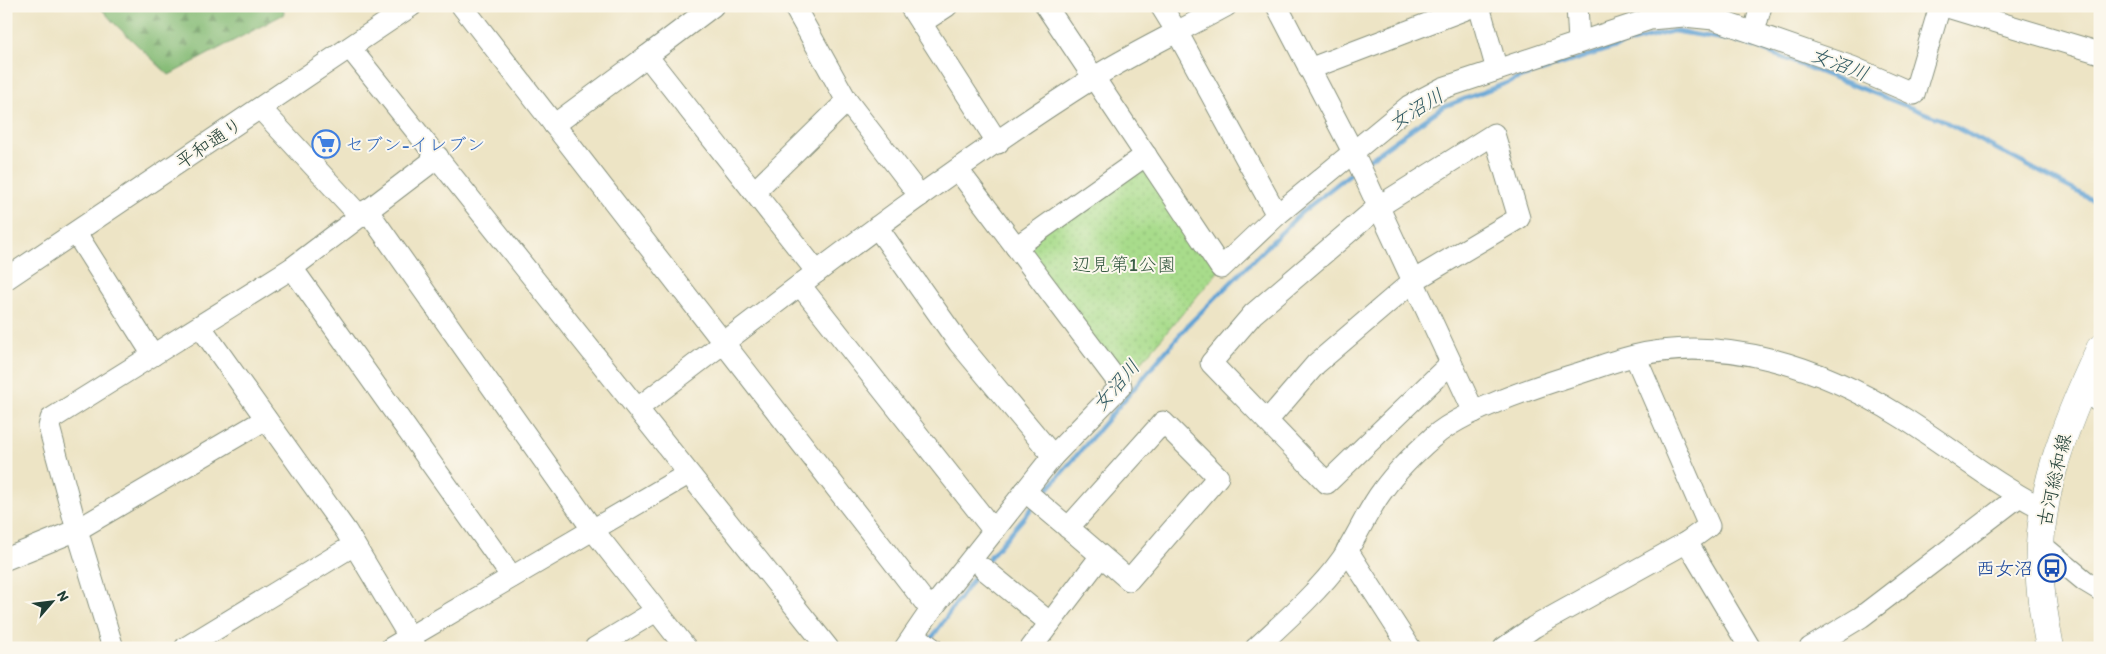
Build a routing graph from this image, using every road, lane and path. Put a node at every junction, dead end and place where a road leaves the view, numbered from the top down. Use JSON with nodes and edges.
{"nodes":[{"id":1,"x":411,"y":6,"type":"edge"},
{"id":2,"x":462,"y":6,"type":"edge"},
{"id":3,"x":714,"y":6,"type":"edge"},
{"id":4,"x":794,"y":6,"type":"edge"},
{"id":5,"x":947,"y":6,"type":"edge"},
{"id":6,"x":1046,"y":6,"type":"edge"},
{"id":7,"x":1161,"y":6,"type":"edge"},
{"id":8,"x":1226,"y":6,"type":"edge"},
{"id":9,"x":1277,"y":6,"type":"edge"},
{"id":10,"x":1474,"y":6,"type":"edge"},
{"id":11,"x":1478,"y":6,"type":"edge"},
{"id":12,"x":1577,"y":6,"type":"edge"},
{"id":13,"x":1761,"y":6,"type":"edge"},
{"id":14,"x":1940,"y":6,"type":"edge"},
{"id":15,"x":1944,"y":6,"type":"edge"},
{"id":16,"x":1996,"y":14,"type":"edge"},
{"id":17,"x":915,"y":15,"type":"edge"},
{"id":18,"x":1178,"y":32,"type":"junction"},
{"id":19,"x":1754,"y":32,"type":"junction"},
{"id":20,"x":1579,"y":42,"type":"junction"},
{"id":21,"x":350,"y":48,"type":"junction"},
{"id":22,"x":2099,"y":51,"type":"edge"},
{"id":23,"x":647,"y":56,"type":"junction"},
{"id":24,"x":1309,"y":68,"type":"junction"},
{"id":25,"x":1497,"y":70,"type":"junction"},
{"id":26,"x":1094,"y":78,"type":"junction"},
{"id":27,"x":847,"y":101,"type":"junction"},
{"id":28,"x":260,"y":108,"type":"junction"},
{"id":29,"x":554,"y":125,"type":"junction"},
{"id":30,"x":998,"y":143,"type":"junction"},
{"id":31,"x":1353,"y":152,"type":"junction"},
{"id":32,"x":1146,"y":155,"type":"junction"},
{"id":33,"x":438,"y":157,"type":"junction"},
{"id":34,"x":958,"y":170,"type":"junction"},
{"id":35,"x":754,"y":192,"type":"junction"},
{"id":36,"x":920,"y":196,"type":"junction"},
{"id":37,"x":1378,"y":206,"type":"junction"},
{"id":38,"x":364,"y":213,"type":"junction"},
{"id":39,"x":1277,"y":214,"type":"junction"},
{"id":40,"x":877,"y":227,"type":"junction"},
{"id":41,"x":76,"y":233,"type":"junction"},
{"id":42,"x":1016,"y":247,"type":"junction"},
{"id":43,"x":292,"y":268,"type":"junction"},
{"id":44,"x":817,"y":272,"type":"junction"},
{"id":45,"x":6,"y":279,"type":"edge"},
{"id":46,"x":1413,"y":281,"type":"junction"},
{"id":47,"x":800,"y":285,"type":"junction"},
{"id":48,"x":200,"y":326,"type":"junction"},
{"id":49,"x":723,"y":344,"type":"junction"},
{"id":50,"x":2100,"y":349,"type":"edge"},
{"id":51,"x":153,"y":355,"type":"junction"},
{"id":52,"x":1635,"y":356,"type":"junction"},
{"id":53,"x":1451,"y":363,"type":"junction"},
{"id":54,"x":2090,"y":396,"type":"edge"},
{"id":55,"x":638,"y":408,"type":"junction"},
{"id":56,"x":1474,"y":412,"type":"junction"},
{"id":57,"x":266,"y":419,"type":"junction"},
{"id":58,"x":1267,"y":421,"type":"junction"},
{"id":59,"x":1054,"y":456,"type":"junction"},
{"id":60,"x":688,"y":474,"type":"junction"},
{"id":61,"x":1026,"y":491,"type":"junction"},
{"id":62,"x":2018,"y":496,"type":"junction"},
{"id":63,"x":2044,"y":509,"type":"junction"},
{"id":64,"x":1068,"y":528,"type":"junction"},
{"id":65,"x":77,"y":530,"type":"junction"},
{"id":66,"x":593,"y":530,"type":"junction"},
{"id":67,"x":994,"y":531,"type":"junction"},
{"id":68,"x":1687,"y":542,"type":"junction"},
{"id":69,"x":2040,"y":544,"type":"junction"},
{"id":70,"x":354,"y":546,"type":"junction"},
{"id":71,"x":1347,"y":550,"type":"junction"},
{"id":72,"x":1101,"y":556,"type":"junction"},
{"id":73,"x":6,"y":559,"type":"edge"},
{"id":74,"x":984,"y":569,"type":"dead end"},
{"id":75,"x":512,"y":577,"type":"junction"},
{"id":76,"x":2100,"y":590,"type":"edge"},
{"id":77,"x":932,"y":610,"type":"junction"},
{"id":78,"x":656,"y":612,"type":"junction"},
{"id":79,"x":1050,"y":623,"type":"junction"},
{"id":80,"x":910,"y":641,"type":"edge"},
{"id":81,"x":413,"y":642,"type":"edge"},
{"id":82,"x":113,"y":648,"type":"edge"},
{"id":83,"x":185,"y":648,"type":"edge"},
{"id":84,"x":391,"y":648,"type":"edge"},
{"id":85,"x":595,"y":648,"type":"edge"},
{"id":86,"x":686,"y":648,"type":"edge"},
{"id":87,"x":828,"y":648,"type":"edge"},
{"id":88,"x":932,"y":648,"type":"edge"},
{"id":89,"x":1031,"y":648,"type":"edge"},
{"id":90,"x":1256,"y":648,"type":"edge"},
{"id":91,"x":1410,"y":648,"type":"edge"},
{"id":92,"x":1504,"y":648,"type":"edge"},
{"id":93,"x":1750,"y":648,"type":"edge"},
{"id":94,"x":1810,"y":648,"type":"edge"},
{"id":95,"x":2050,"y":648,"type":"edge"}],
"edges":[{"from":1,"to":21,"type":"street","name":"平和通り"},
{"from":2,"to":29,"type":"street"},
{"from":3,"to":23,"type":"street"},
{"from":4,"to":27,"type":"street"},
{"from":5,"to":17,"type":"street"},
{"from":6,"to":26,"type":"street"},
{"from":7,"to":18,"type":"street"},
{"from":8,"to":18,"type":"street"},
{"from":9,"to":24,"type":"street"},
{"from":10,"to":24,"type":"street"},
{"from":11,"to":25,"type":"street"},
{"from":12,"to":20,"type":"street"},
{"from":13,"to":19,"type":"street"},
{"from":14,"to":19,"type":"street"},
{"from":15,"to":16,"type":"street"},
{"from":16,"to":22,"type":"street"},
{"from":17,"to":30,"type":"street"},
{"from":18,"to":26,"type":"street"},
{"from":18,"to":39,"type":"street"},
{"from":19,"to":20,"type":"street"},
{"from":20,"to":25,"type":"street"},
{"from":21,"to":28,"type":"street","name":"平和通り"},
{"from":21,"to":33,"type":"street"},
{"from":23,"to":29,"type":"street"},
{"from":23,"to":35,"type":"street"},
{"from":24,"to":31,"type":"street"},
{"from":25,"to":31,"type":"street"},
{"from":26,"to":30,"type":"street"},
{"from":26,"to":32,"type":"street"},
{"from":27,"to":35,"type":"street"},
{"from":27,"to":36,"type":"street"},
{"from":28,"to":38,"type":"street"},
{"from":28,"to":41,"type":"street","name":"平和通り"},
{"from":29,"to":49,"type":"street"},
{"from":30,"to":34,"type":"street"},
{"from":31,"to":37,"type":"street"},
{"from":31,"to":39,"type":"street"},
{"from":32,"to":39,"type":"street"},
{"from":32,"to":42,"type":"street"},
{"from":33,"to":38,"type":"street"},
{"from":33,"to":55,"type":"street"},
{"from":34,"to":36,"type":"street"},
{"from":34,"to":42,"type":"street"},
{"from":35,"to":44,"type":"street"},
{"from":36,"to":40,"type":"street"},
{"from":37,"to":46,"type":"street"},
{"from":37,"to":46,"type":"street"},
{"from":37,"to":58,"type":"street"},
{"from":38,"to":43,"type":"street"},
{"from":38,"to":66,"type":"street"},
{"from":40,"to":44,"type":"street"},
{"from":40,"to":59,"type":"street"},
{"from":41,"to":45,"type":"street","name":"平和通り"},
{"from":41,"to":51,"type":"street"},
{"from":42,"to":59,"type":"street"},
{"from":43,"to":48,"type":"street"},
{"from":43,"to":75,"type":"street"},
{"from":44,"to":47,"type":"street"},
{"from":46,"to":53,"type":"street"},
{"from":46,"to":58,"type":"street"},
{"from":47,"to":49,"type":"street"},
{"from":47,"to":67,"type":"street"},
{"from":48,"to":51,"type":"street"},
{"from":48,"to":57,"type":"street"},
{"from":49,"to":55,"type":"street"},
{"from":49,"to":77,"type":"street"},
{"from":50,"to":54,"type":"main road","name":"古河総和線"},
{"from":51,"to":65,"type":"street"},
{"from":52,"to":56,"type":"street"},
{"from":52,"to":62,"type":"street"},
{"from":52,"to":68,"type":"street"},
{"from":53,"to":56,"type":"street"},
{"from":53,"to":58,"type":"street"},
{"from":54,"to":63,"type":"main road","name":"古河総和線"},
{"from":55,"to":60,"type":"street"},
{"from":56,"to":71,"type":"street"},
{"from":57,"to":65,"type":"street"},
{"from":57,"to":70,"type":"street"},
{"from":59,"to":61,"type":"street"},
{"from":60,"to":66,"type":"street"},
{"from":60,"to":87,"type":"street"},
{"from":61,"to":64,"type":"street"},
{"from":61,"to":67,"type":"street"},
{"from":62,"to":63,"type":"street"},
{"from":62,"to":94,"type":"street"},
{"from":63,"to":69,"type":"main road","name":"古河総和線"},
{"from":64,"to":72,"type":"street"},
{"from":64,"to":72,"type":"street"},
{"from":65,"to":73,"type":"street"},
{"from":65,"to":82,"type":"street"},
{"from":66,"to":75,"type":"street"},
{"from":66,"to":78,"type":"street"},
{"from":67,"to":77,"type":"street"},
{"from":68,"to":92,"type":"street"},
{"from":68,"to":93,"type":"street"},
{"from":69,"to":76,"type":"street"},
{"from":69,"to":95,"type":"main road","name":"古河総和線"},
{"from":70,"to":81,"type":"street"},
{"from":70,"to":83,"type":"street"},
{"from":71,"to":90,"type":"street"},
{"from":71,"to":91,"type":"street"},
{"from":72,"to":79,"type":"street"},
{"from":74,"to":79,"type":"street"},
{"from":75,"to":81,"type":"street"},
{"from":77,"to":80,"type":"street"},
{"from":78,"to":85,"type":"street"},
{"from":78,"to":86,"type":"street"},
{"from":79,"to":89,"type":"street"},
{"from":80,"to":88,"type":"street"},
{"from":81,"to":84,"type":"street"}]}
